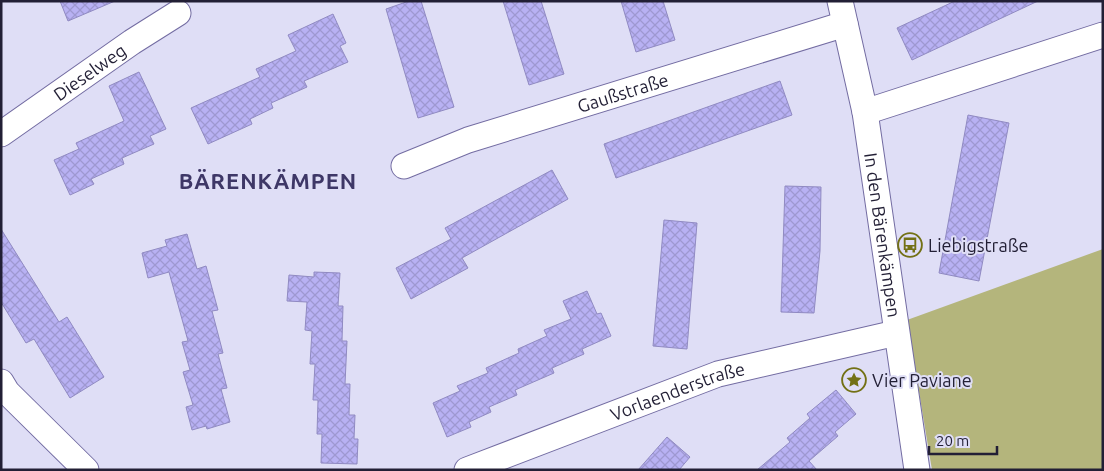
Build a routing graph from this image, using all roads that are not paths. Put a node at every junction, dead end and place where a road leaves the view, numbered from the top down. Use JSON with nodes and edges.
{"nodes":[{"id":1,"x":178,"y":13,"type":"dead end"},
{"id":2,"x":842,"y":13,"type":"edge"},
{"id":3,"x":1103,"y":35,"type":"edge"},
{"id":4,"x":865,"y":112,"type":"junction"},
{"id":5,"x":1,"y":134,"type":"edge"},
{"id":6,"x":404,"y":166,"type":"dead end"},
{"id":7,"x":896,"y":333,"type":"junction"},
{"id":8,"x":1,"y":382,"type":"edge"},
{"id":9,"x":86,"y":470,"type":"edge"},
{"id":10,"x":467,"y":470,"type":"edge"},
{"id":11,"x":917,"y":470,"type":"edge"}],
"edges":[{"from":1,"to":5,"type":"street","name":"Dieselweg"},
{"from":2,"to":4,"type":"street","name":"In den Bärenkämpen"},
{"from":2,"to":6,"type":"street","name":"Gaußstraße"},
{"from":3,"to":4,"type":"street"},
{"from":4,"to":7,"type":"street","name":"In den Bärenkämpen"},
{"from":7,"to":10,"type":"street","name":"Vorlaenderstraße"},
{"from":7,"to":11,"type":"street","name":"In den Bärenkämpen"},
{"from":8,"to":9,"type":"street"}]}
